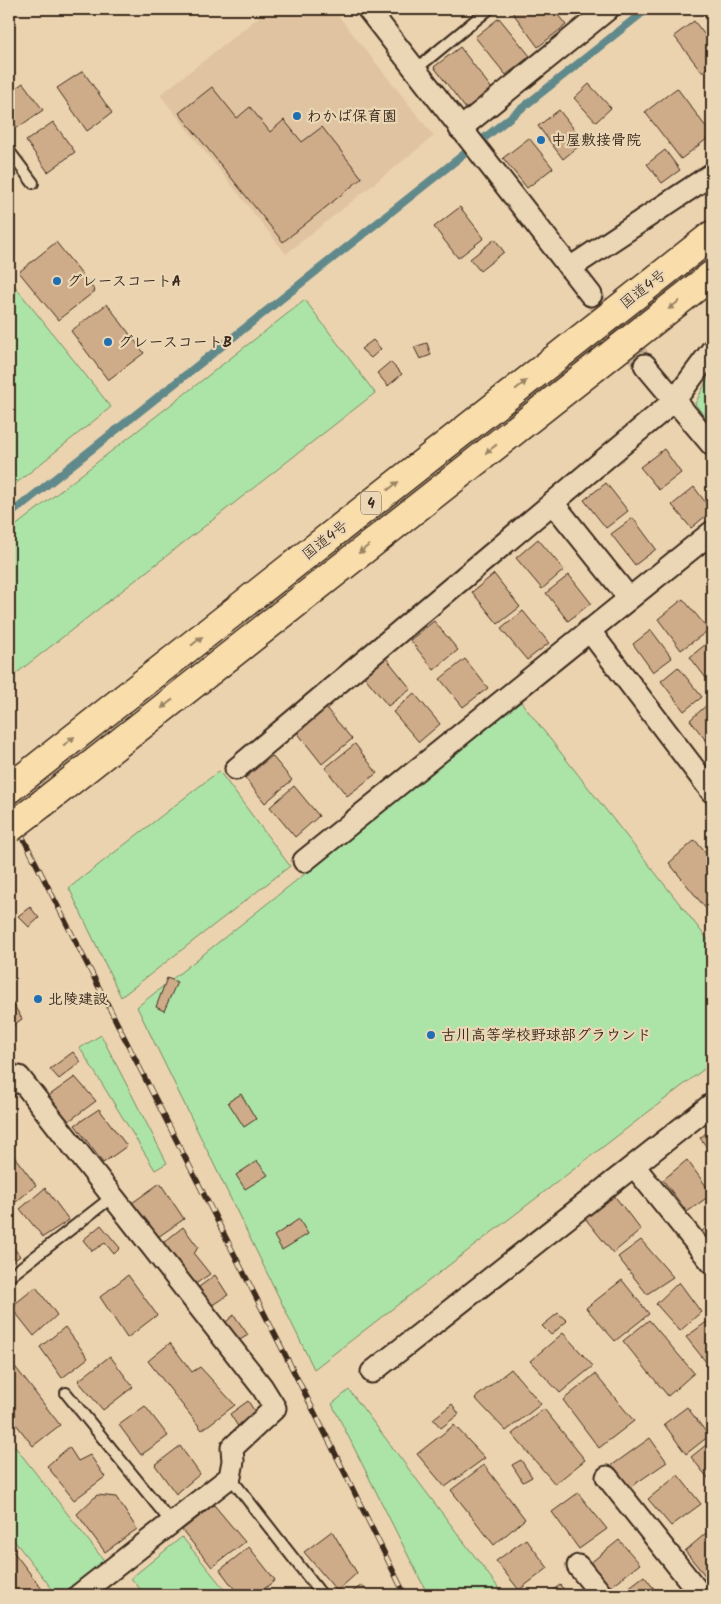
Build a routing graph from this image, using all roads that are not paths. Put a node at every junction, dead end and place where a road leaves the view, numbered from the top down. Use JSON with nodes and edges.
{"nodes":[{"id":1,"x":368,"y":9,"type":"edge"},
{"id":2,"x":489,"y":9,"type":"edge"},
{"id":3,"x":608,"y":9,"type":"edge"},
{"id":4,"x":416,"y":69,"type":"junction"},
{"id":5,"x":463,"y":132,"type":"junction"},
{"id":6,"x":9,"y":151,"type":"edge"},
{"id":7,"x":712,"y":174,"type":"edge"},
{"id":8,"x":34,"y":183,"type":"dead end"},
{"id":9,"x":712,"y":235,"type":"edge"},
{"id":10,"x":570,"y":268,"type":"junction"},
{"id":11,"x":712,"y":275,"type":"edge"},
{"id":12,"x":591,"y":295,"type":"tunnel mouth"},
{"id":13,"x":712,"y":350,"type":"edge"},
{"id":14,"x":645,"y":365,"type":"tunnel mouth"},
{"id":15,"x":675,"y":400,"type":"junction"},
{"id":16,"x":712,"y":445,"type":"edge"},
{"id":17,"x":553,"y":503,"type":"junction"},
{"id":18,"x":712,"y":532,"type":"edge"},
{"id":19,"x":629,"y":598,"type":"junction"},
{"id":20,"x":589,"y":630,"type":"junction"},
{"id":21,"x":236,"y":770,"type":"dead end"},
{"id":22,"x":9,"y":789,"type":"edge"},
{"id":23,"x":712,"y":792,"type":"edge"},
{"id":24,"x":9,"y":829,"type":"edge"},
{"id":25,"x":304,"y":861,"type":"dead end"},
{"id":26,"x":12,"y":1076,"type":"edge"},
{"id":27,"x":712,"y":1104,"type":"edge"},
{"id":28,"x":634,"y":1166,"type":"junction"},
{"id":29,"x":112,"y":1197,"type":"junction"},
{"id":30,"x":712,"y":1264,"type":"edge"},
{"id":31,"x":9,"y":1277,"type":"edge"},
{"id":32,"x":372,"y":1372,"type":"dead end"},
{"id":33,"x":66,"y":1393,"type":"dead end"},
{"id":34,"x":606,"y":1476,"type":"dead end"},
{"id":35,"x":230,"y":1477,"type":"junction"},
{"id":36,"x":171,"y":1522,"type":"junction"},
{"id":37,"x":578,"y":1566,"type":"dead end"},
{"id":38,"x":79,"y":1595,"type":"edge"},
{"id":39,"x":322,"y":1595,"type":"edge"},
{"id":40,"x":602,"y":1595,"type":"edge"},
{"id":41,"x":701,"y":1595,"type":"edge"}],
"edges":[{"from":1,"to":4,"type":"street"},
{"from":2,"to":4,"type":"lane"},
{"from":3,"to":5,"type":"street"},
{"from":4,"to":5,"type":"street"},
{"from":5,"to":10,"type":"street"},
{"from":6,"to":8,"type":"lane"},
{"from":7,"to":10,"type":"street"},
{"from":22,"to":9,"type":"highway","name":"国道4号","number":"4","one_way":true},
{"from":10,"to":12,"type":"street"},
{"from":11,"to":24,"type":"highway","name":"国道4号","number":"4","one_way":true,"bridge":true},
{"from":13,"to":15,"type":"street"},
{"from":14,"to":15,"type":"street"},
{"from":15,"to":16,"type":"street"},
{"from":15,"to":17,"type":"street"},
{"from":17,"to":19,"type":"street"},
{"from":17,"to":21,"type":"street"},
{"from":18,"to":19,"type":"street"},
{"from":19,"to":20,"type":"street"},
{"from":20,"to":23,"type":"street"},
{"from":20,"to":25,"type":"street"},
{"from":26,"to":29,"type":"street"},
{"from":27,"to":28,"type":"street"},
{"from":28,"to":30,"type":"street"},
{"from":28,"to":32,"type":"street"},
{"from":29,"to":31,"type":"lane"},
{"from":29,"to":35,"type":"street"},
{"from":33,"to":36,"type":"lane"},
{"from":34,"to":41,"type":"street"},
{"from":35,"to":36,"type":"street"},
{"from":35,"to":39,"type":"lane"},
{"from":36,"to":38,"type":"street"},
{"from":37,"to":40,"type":"street"}]}
